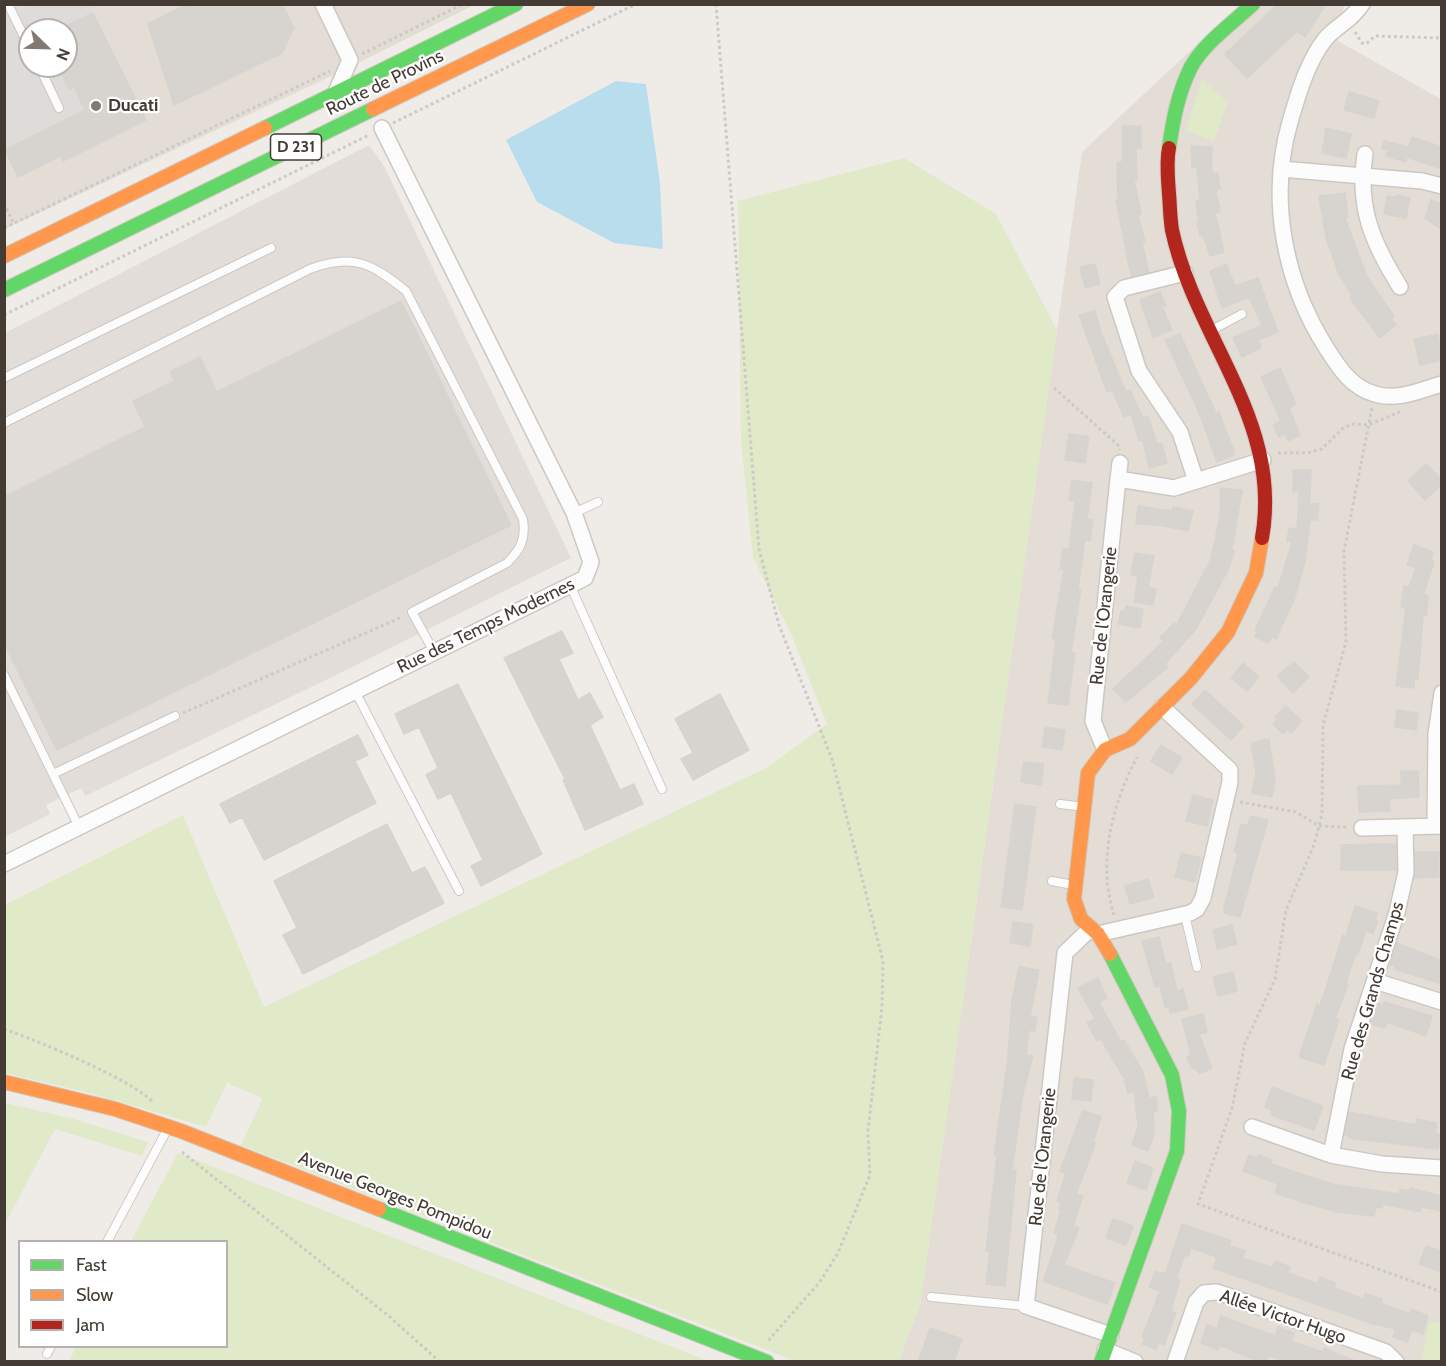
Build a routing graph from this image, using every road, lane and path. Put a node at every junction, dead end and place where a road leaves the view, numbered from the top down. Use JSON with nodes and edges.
{"nodes":[{"id":1,"x":8,"y":4,"type":"edge"},
{"id":2,"x":323,"y":4,"type":"edge"},
{"id":3,"x":463,"y":4,"type":"edge"},
{"id":4,"x":516,"y":4,"type":"edge"},
{"id":5,"x":588,"y":4,"type":"edge"},
{"id":6,"x":636,"y":4,"type":"edge"},
{"id":7,"x":716,"y":4,"type":"edge"},
{"id":8,"x":1253,"y":4,"type":"edge"},
{"id":9,"x":1362,"y":4,"type":"edge"},
{"id":10,"x":18,"y":24,"type":"edge"},
{"id":11,"x":1361,"y":26,"type":"dead end"},
{"id":12,"x":1442,"y":38,"type":"edge"},
{"id":13,"x":350,"y":60,"type":"junction"},
{"id":14,"x":385,"y":70,"type":"junction"},
{"id":15,"x":45,"y":78,"type":"edge"},
{"id":16,"x":334,"y":95,"type":"junction"},
{"id":17,"x":399,"y":96,"type":"junction"},
{"id":18,"x":59,"y":108,"type":"dead end"},
{"id":19,"x":346,"y":122,"type":"junction"},
{"id":20,"x":382,"y":128,"type":"junction"},
{"id":21,"x":1365,"y":154,"type":"dead end"},
{"id":22,"x":1281,"y":169,"type":"junction"},
{"id":23,"x":1362,"y":176,"type":"junction"},
{"id":24,"x":1442,"y":186,"type":"edge"},
{"id":25,"x":4,"y":203,"type":"edge"},
{"id":26,"x":14,"y":224,"type":"junction"},
{"id":27,"x":4,"y":228,"type":"edge"},
{"id":28,"x":271,"y":248,"type":"dead end"},
{"id":29,"x":4,"y":256,"type":"edge"},
{"id":30,"x":1185,"y":273,"type":"junction"},
{"id":31,"x":1400,"y":287,"type":"dead end"},
{"id":32,"x":4,"y":290,"type":"edge"},
{"id":33,"x":1242,"y":314,"type":"dead end"},
{"id":34,"x":4,"y":315,"type":"edge"},
{"id":35,"x":1210,"y":331,"type":"junction"},
{"id":36,"x":4,"y":378,"type":"edge"},
{"id":37,"x":1442,"y":384,"type":"edge"},
{"id":38,"x":1054,"y":388,"type":"dead end"},
{"id":39,"x":1374,"y":394,"type":"junction"},
{"id":40,"x":1408,"y":408,"type":"dead end"},
{"id":41,"x":4,"y":423,"type":"edge"},
{"id":42,"x":1368,"y":425,"type":"junction"},
{"id":43,"x":1263,"y":460,"type":"junction"},
{"id":44,"x":1120,"y":463,"type":"joint"},
{"id":45,"x":1118,"y":479,"type":"junction"},
{"id":46,"x":1196,"y":481,"type":"junction"},
{"id":47,"x":598,"y":502,"type":"dead end"},
{"id":48,"x":574,"y":513,"type":"junction"},
{"id":49,"x":570,"y":585,"type":"junction"},
{"id":50,"x":412,"y":612,"type":"junction"},
{"id":51,"x":434,"y":652,"type":"junction"},
{"id":52,"x":4,"y":675,"type":"edge"},
{"id":53,"x":355,"y":691,"type":"junction"},
{"id":54,"x":1442,"y":693,"type":"edge"},
{"id":55,"x":1162,"y":707,"type":"junction"},
{"id":56,"x":175,"y":716,"type":"joint"},
{"id":57,"x":1105,"y":750,"type":"junction"},
{"id":58,"x":1140,"y":751,"type":"dead end"},
{"id":59,"x":53,"y":774,"type":"junction"},
{"id":60,"x":662,"y":789,"type":"dead end"},
{"id":61,"x":1226,"y":800,"type":"junction"},
{"id":62,"x":1060,"y":804,"type":"dead end"},
{"id":63,"x":1086,"y":807,"type":"junction"},
{"id":64,"x":1319,"y":826,"type":"junction"},
{"id":65,"x":1438,"y":826,"type":"edge"},
{"id":66,"x":79,"y":827,"type":"junction"},
{"id":67,"x":1406,"y":827,"type":"junction"},
{"id":68,"x":1362,"y":828,"type":"joint"},
{"id":69,"x":4,"y":864,"type":"edge"},
{"id":70,"x":1052,"y":881,"type":"dead end"},
{"id":71,"x":1077,"y":885,"type":"junction"},
{"id":72,"x":459,"y":891,"type":"dead end"},
{"id":73,"x":1185,"y":915,"type":"junction"},
{"id":74,"x":1119,"y":929,"type":"junction"},
{"id":75,"x":1094,"y":932,"type":"junction"},
{"id":76,"x":1197,"y":967,"type":"dead end"},
{"id":77,"x":1375,"y":981,"type":"junction"},
{"id":78,"x":1442,"y":1002,"type":"edge"},
{"id":79,"x":4,"y":1029,"type":"edge"},
{"id":80,"x":4,"y":1082,"type":"edge"},
{"id":81,"x":157,"y":1106,"type":"dead end"},
{"id":82,"x":169,"y":1127,"type":"junction"},
{"id":83,"x":1252,"y":1127,"type":"dead end"},
{"id":84,"x":176,"y":1147,"type":"dead end"},
{"id":85,"x":1331,"y":1155,"type":"junction"},
{"id":86,"x":1442,"y":1168,"type":"edge"},
{"id":87,"x":108,"y":1240,"type":"edge"},
{"id":88,"x":1442,"y":1292,"type":"edge"},
{"id":89,"x":931,"y":1297,"type":"dead end"},
{"id":90,"x":1026,"y":1306,"type":"junction"},
{"id":91,"x":1111,"y":1335,"type":"junction"},
{"id":92,"x":762,"y":1347,"type":"dead end"},
{"id":93,"x":1103,"y":1356,"type":"edge"},
{"id":94,"x":440,"y":1362,"type":"edge"},
{"id":95,"x":766,"y":1362,"type":"edge"},
{"id":96,"x":1135,"y":1362,"type":"edge"},
{"id":97,"x":1175,"y":1362,"type":"edge"},
{"id":98,"x":1395,"y":1362,"type":"edge"}],
"edges":[{"from":1,"to":10,"type":"lane"},
{"from":2,"to":13,"type":"street"},
{"from":3,"to":13,"type":"path"},
{"from":4,"to":14,"type":"main road","name":"Route de Provins","number":"D 231"},
{"from":5,"to":17,"type":"main road","name":"Route de Provins","number":"D 231"},
{"from":6,"to":20,"type":"path"},
{"from":7,"to":92,"type":"path"},
{"from":8,"to":30,"type":"main road"},
{"from":9,"to":22,"type":"street"},
{"from":11,"to":12,"type":"path"},
{"from":13,"to":14,"type":"street"},
{"from":13,"to":16,"type":"street"},
{"from":13,"to":26,"type":"path"},
{"from":14,"to":16,"type":"main road","name":"Route de Provins","number":"D 231"},
{"from":15,"to":18,"type":"lane"},
{"from":16,"to":29,"type":"main road","name":"Route de Provins","number":"D 231"},
{"from":17,"to":19,"type":"main road","name":"Route de Provins","number":"D 231"},
{"from":17,"to":20,"type":"street"},
{"from":19,"to":20,"type":"street"},
{"from":19,"to":32,"type":"main road","name":"Route de Provins","number":"D 231"},
{"from":20,"to":34,"type":"path"},
{"from":20,"to":48,"type":"street","name":"Rue des Temps Modernes"},
{"from":21,"to":23,"type":"street"},
{"from":22,"to":23,"type":"street"},
{"from":22,"to":39,"type":"street"},
{"from":23,"to":24,"type":"street"},
{"from":23,"to":31,"type":"street"},
{"from":25,"to":26,"type":"path"},
{"from":26,"to":27,"type":"path"},
{"from":28,"to":36,"type":"lane"},
{"from":30,"to":35,"type":"main road"},
{"from":30,"to":46,"type":"street"},
{"from":33,"to":35,"type":"lane"},
{"from":35,"to":43,"type":"main road"},
{"from":37,"to":39,"type":"street"},
{"from":38,"to":44,"type":"path"},
{"from":39,"to":42,"type":"path"},
{"from":40,"to":42,"type":"path"},
{"from":41,"to":50,"type":"lane"},
{"from":42,"to":43,"type":"path"},
{"from":42,"to":64,"type":"path"},
{"from":43,"to":46,"type":"street"},
{"from":43,"to":55,"type":"main road"},
{"from":44,"to":45,"type":"street","name":"Rue de l'Orangerie"},
{"from":45,"to":46,"type":"street"},
{"from":45,"to":57,"type":"street","name":"Rue de l'Orangerie"},
{"from":47,"to":48,"type":"lane"},
{"from":48,"to":49,"type":"street","name":"Rue des Temps Modernes"},
{"from":49,"to":51,"type":"street","name":"Rue des Temps Modernes"},
{"from":49,"to":60,"type":"lane"},
{"from":50,"to":51,"type":"lane"},
{"from":50,"to":56,"type":"path"},
{"from":51,"to":53,"type":"street","name":"Rue des Temps Modernes"},
{"from":52,"to":59,"type":"lane"},
{"from":53,"to":66,"type":"street","name":"Rue des Temps Modernes"},
{"from":53,"to":72,"type":"lane"},
{"from":54,"to":65,"type":"street"},
{"from":55,"to":57,"type":"main road"},
{"from":55,"to":61,"type":"street"},
{"from":56,"to":59,"type":"lane"},
{"from":57,"to":63,"type":"main road"},
{"from":58,"to":74,"type":"path"},
{"from":59,"to":66,"type":"lane"},
{"from":61,"to":64,"type":"path"},
{"from":61,"to":73,"type":"street"},
{"from":62,"to":63,"type":"lane"},
{"from":63,"to":71,"type":"main road"},
{"from":64,"to":68,"type":"path"},
{"from":64,"to":88,"type":"path"},
{"from":65,"to":67,"type":"street"},
{"from":66,"to":69,"type":"street","name":"Rue des Temps Modernes"},
{"from":67,"to":68,"type":"street"},
{"from":67,"to":77,"type":"street","name":"Rue des Grands Champs"},
{"from":70,"to":71,"type":"lane"},
{"from":71,"to":75,"type":"main road"},
{"from":73,"to":74,"type":"street"},
{"from":73,"to":76,"type":"lane"},
{"from":74,"to":75,"type":"street"},
{"from":75,"to":90,"type":"street","name":"Rue de l'Orangerie"},
{"from":75,"to":91,"type":"main road"},
{"from":77,"to":78,"type":"street"},
{"from":77,"to":85,"type":"street","name":"Rue des Grands Champs"},
{"from":79,"to":81,"type":"path"},
{"from":80,"to":82,"type":"main road","name":"Avenue Georges Pompidou"},
{"from":82,"to":87,"type":"lane"},
{"from":82,"to":95,"type":"main road","name":"Avenue Georges Pompidou"},
{"from":83,"to":85,"type":"street"},
{"from":84,"to":94,"type":"path"},
{"from":85,"to":86,"type":"street"},
{"from":89,"to":90,"type":"lane"},
{"from":90,"to":91,"type":"street"},
{"from":91,"to":93,"type":"main road"},
{"from":93,"to":96,"type":"street"},
{"from":97,"to":98,"type":"street","name":"Allée Victor Hugo"}]}
